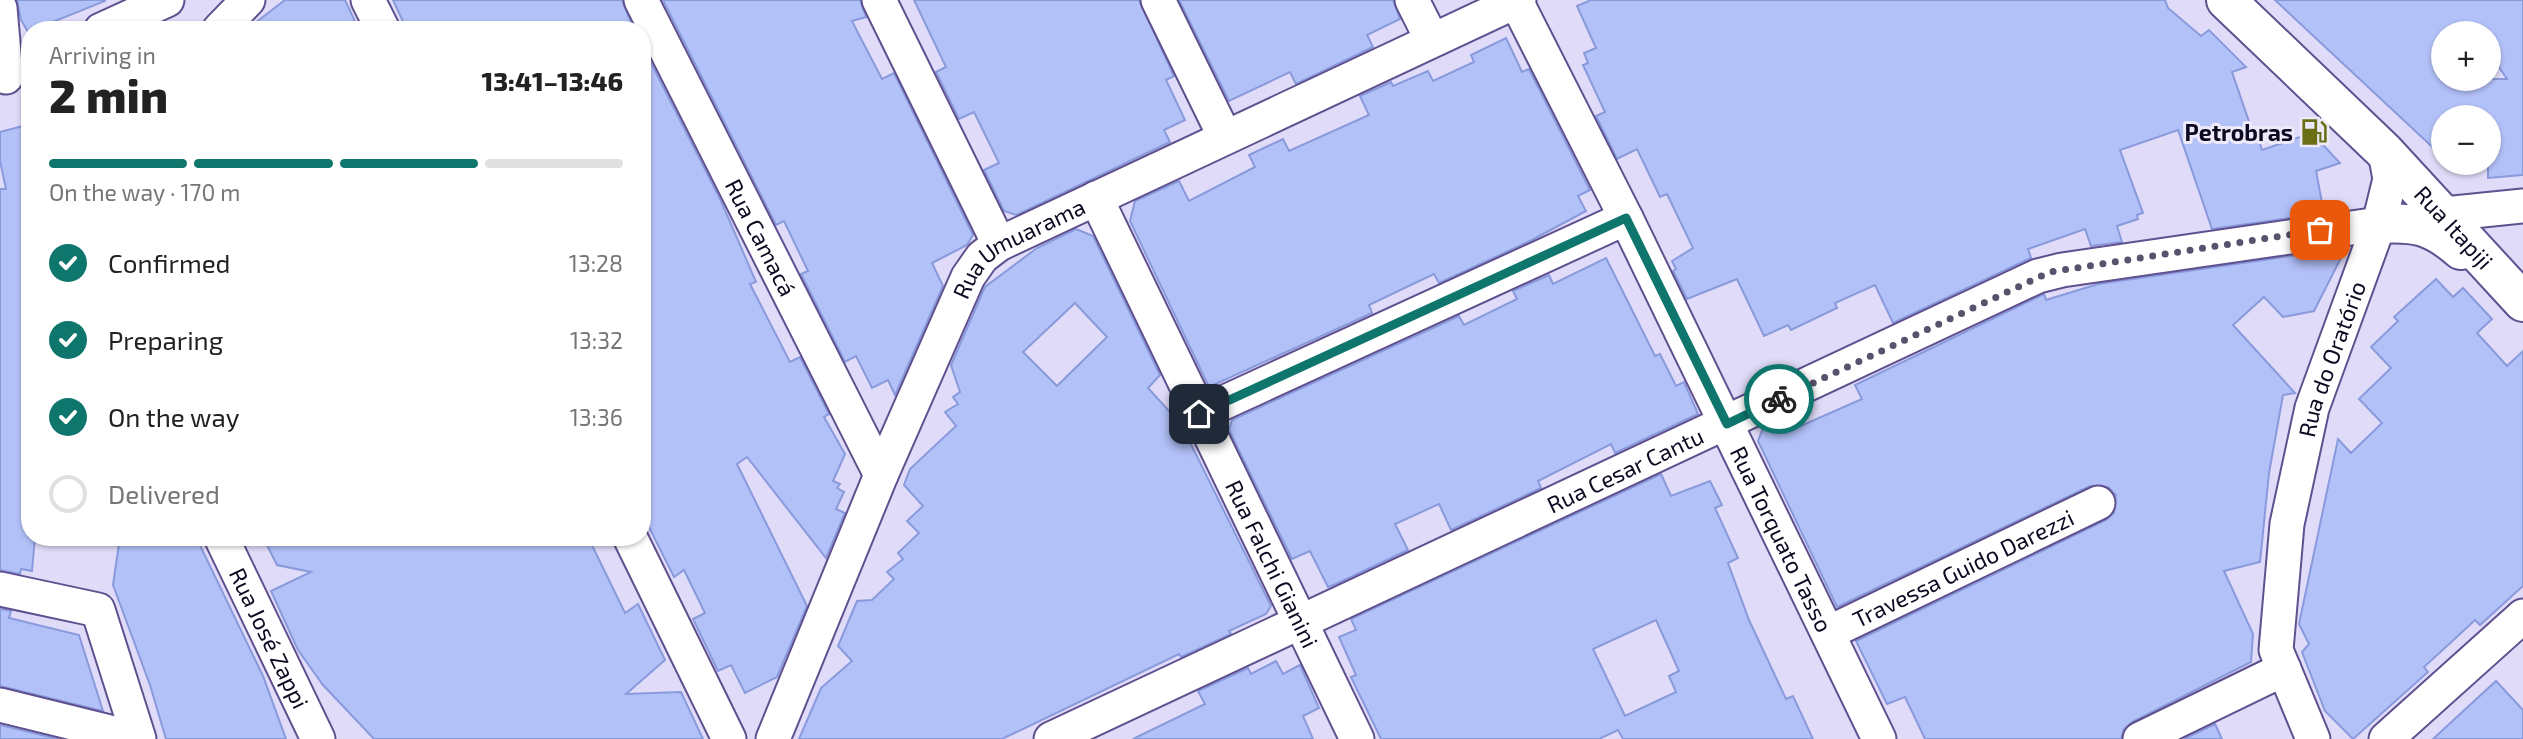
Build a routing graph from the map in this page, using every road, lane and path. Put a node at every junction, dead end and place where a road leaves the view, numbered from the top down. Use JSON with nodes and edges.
{"nodes":[{"id":1,"x":167,"y":0,"type":"edge"},
{"id":2,"x":248,"y":0,"type":"edge"},
{"id":3,"x":368,"y":0,"type":"edge"},
{"id":4,"x":641,"y":0,"type":"edge"},
{"id":5,"x":879,"y":0,"type":"edge"},
{"id":6,"x":1158,"y":0,"type":"edge"},
{"id":7,"x":1412,"y":0,"type":"edge"},
{"id":8,"x":2226,"y":0,"type":"edge"},
{"id":9,"x":1517,"y":1,"type":"edge"},
{"id":10,"x":0,"y":8,"type":"edge"},
{"id":11,"x":121,"y":21,"type":"edge"},
{"id":12,"x":228,"y":21,"type":"edge"},
{"id":13,"x":378,"y":21,"type":"edge"},
{"id":14,"x":1432,"y":40,"type":"junction"},
{"id":15,"x":12,"y":74,"type":"edge"},
{"id":16,"x":1225,"y":137,"type":"junction"},
{"id":17,"x":2385,"y":152,"type":"junction"},
{"id":18,"x":1096,"y":198,"type":"junction"},
{"id":19,"x":2523,"y":206,"type":"edge"},
{"id":20,"x":2444,"y":215,"type":"junction"},
{"id":21,"x":1626,"y":218,"type":"junction"},
{"id":22,"x":2379,"y":224,"type":"junction"},
{"id":23,"x":999,"y":244,"type":"junction"},
{"id":24,"x":2523,"y":303,"type":"edge"},
{"id":25,"x":1199,"y":414,"type":"junction"},
{"id":26,"x":1727,"y":424,"type":"junction"},
{"id":27,"x":881,"y":475,"type":"junction"},
{"id":28,"x":2098,"y":503,"type":"dead end"},
{"id":29,"x":225,"y":546,"type":"edge"},
{"id":30,"x":634,"y":546,"type":"edge"},
{"id":31,"x":0,"y":589,"type":"edge"},
{"id":32,"x":2523,"y":615,"type":"edge"},
{"id":33,"x":1299,"y":624,"type":"junction"},
{"id":34,"x":1828,"y":632,"type":"junction"},
{"id":35,"x":2284,"y":669,"type":"junction"},
{"id":36,"x":0,"y":705,"type":"edge"},
{"id":37,"x":2406,"y":728,"type":"edge"},
{"id":38,"x":138,"y":739,"type":"edge"},
{"id":39,"x":318,"y":739,"type":"edge"},
{"id":40,"x":729,"y":739,"type":"edge"},
{"id":41,"x":774,"y":739,"type":"edge"},
{"id":42,"x":1051,"y":739,"type":"edge"},
{"id":43,"x":1357,"y":739,"type":"edge"},
{"id":44,"x":1879,"y":739,"type":"edge"},
{"id":45,"x":2140,"y":739,"type":"edge"},
{"id":46,"x":2313,"y":739,"type":"edge"},
{"id":47,"x":2386,"y":739,"type":"edge"}],
"edges":[{"from":1,"to":11,"type":"street"},
{"from":2,"to":12,"type":"street"},
{"from":3,"to":13,"type":"street"},
{"from":4,"to":27,"type":"street","name":"Rua Camacá"},
{"from":5,"to":23,"type":"street"},
{"from":6,"to":16,"type":"street"},
{"from":7,"to":14,"type":"street"},
{"from":8,"to":17,"type":"street"},
{"from":9,"to":14,"type":"street","name":"Rua Umuarama"},
{"from":9,"to":21,"type":"street","name":"Rua Torquato Tasso"},
{"from":10,"to":15,"type":"street"},
{"from":14,"to":16,"type":"street","name":"Rua Umuarama"},
{"from":16,"to":18,"type":"street","name":"Rua Umuarama"},
{"from":17,"to":20,"type":"street","name":"Rua Itapiji"},
{"from":17,"to":22,"type":"street","name":"Rua do Oratório"},
{"from":18,"to":23,"type":"street","name":"Rua Umuarama"},
{"from":18,"to":25,"type":"street","name":"Rua Falchi Gianini"},
{"from":19,"to":20,"type":"street"},
{"from":20,"to":24,"type":"street","name":"Rua Itapiji"},
{"from":21,"to":25,"type":"street"},
{"from":21,"to":26,"type":"street","name":"Rua Torquato Tasso"},
{"from":22,"to":24,"type":"street"},
{"from":22,"to":26,"type":"street","name":"Rua Cesar Cantu"},
{"from":22,"to":35,"type":"street","name":"Rua do Oratório"},
{"from":23,"to":27,"type":"street","name":"Rua Umuarama"},
{"from":25,"to":33,"type":"street","name":"Rua Falchi Gianini"},
{"from":26,"to":33,"type":"street","name":"Rua Cesar Cantu"},
{"from":26,"to":34,"type":"street","name":"Rua Torquato Tasso"},
{"from":27,"to":41,"type":"street","name":"Rua Umuarama"},
{"from":28,"to":34,"type":"street","name":"Travessa Guido Darezzi"},
{"from":29,"to":39,"type":"street","name":"Rua José Zappi"},
{"from":30,"to":40,"type":"street"},
{"from":31,"to":38,"type":"street"},
{"from":32,"to":37,"type":"street"},
{"from":33,"to":42,"type":"street","name":"Rua Cesar Cantu"},
{"from":33,"to":43,"type":"street","name":"Rua Falchi Gianini"},
{"from":34,"to":44,"type":"street","name":"Rua Torquato Tasso"},
{"from":35,"to":45,"type":"street"},
{"from":35,"to":46,"type":"street","name":"Rua do Oratório"},
{"from":36,"to":38,"type":"street"},
{"from":37,"to":47,"type":"street"}]}
